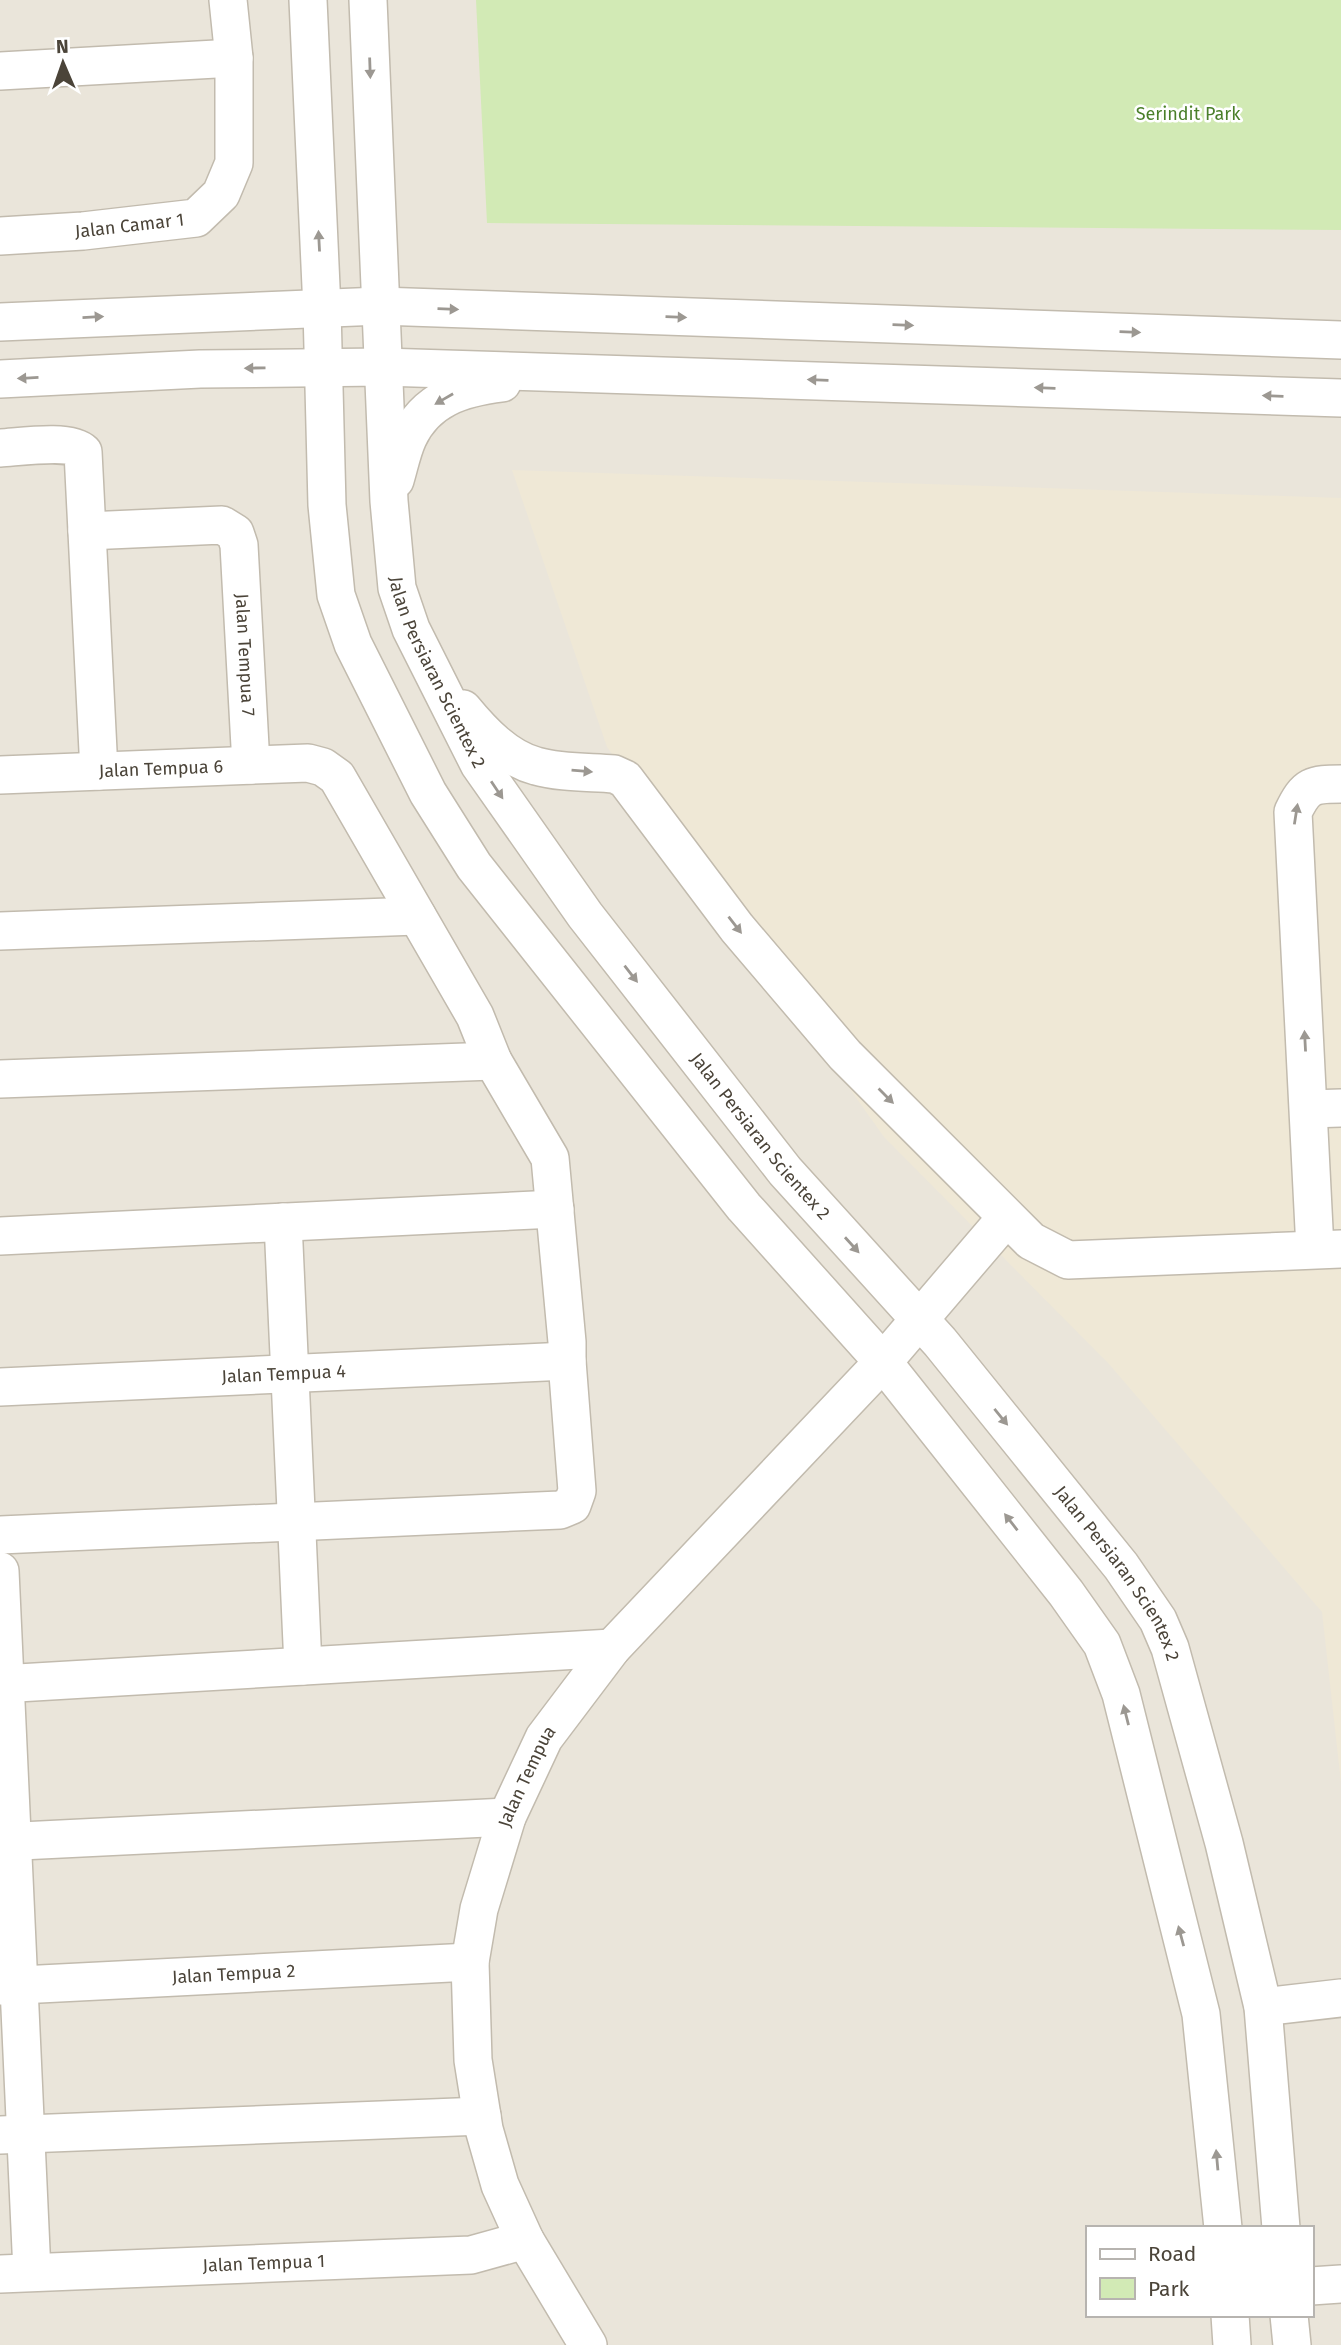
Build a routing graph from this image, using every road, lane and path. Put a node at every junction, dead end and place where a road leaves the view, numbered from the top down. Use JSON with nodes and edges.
{"nodes":[{"id":1,"x":228,"y":0,"type":"edge"},
{"id":2,"x":308,"y":0,"type":"edge"},
{"id":3,"x":368,"y":0,"type":"edge"},
{"id":4,"x":234,"y":58,"type":"junction"},
{"id":5,"x":0,"y":71,"type":"edge"},
{"id":6,"x":0,"y":236,"type":"edge"},
{"id":7,"x":380,"y":306,"type":"junction"},
{"id":8,"x":322,"y":309,"type":"junction"},
{"id":9,"x":0,"y":323,"type":"edge"},
{"id":10,"x":1341,"y":340,"type":"edge"},
{"id":11,"x":323,"y":367,"type":"junction"},
{"id":12,"x":383,"y":367,"type":"junction"},
{"id":13,"x":582,"y":373,"type":"junction"},
{"id":14,"x":0,"y":379,"type":"edge"},
{"id":15,"x":1341,"y":398,"type":"edge"},
{"id":16,"x":0,"y":448,"type":"edge"},
{"id":17,"x":389,"y":501,"type":"junction"},
{"id":18,"x":87,"y":531,"type":"junction"},
{"id":19,"x":431,"y":670,"type":"junction"},
{"id":20,"x":251,"y":765,"type":"junction"},
{"id":21,"x":99,"y":771,"type":"junction"},
{"id":22,"x":0,"y":775,"type":"edge"},
{"id":23,"x":1341,"y":784,"type":"edge"},
{"id":24,"x":417,"y":916,"type":"junction"},
{"id":25,"x":0,"y":932,"type":"edge"},
{"id":26,"x":493,"y":1061,"type":"junction"},
{"id":27,"x":0,"y":1079,"type":"edge"},
{"id":28,"x":1325,"y":1108,"type":"edge"},
{"id":29,"x":555,"y":1209,"type":"junction"},
{"id":30,"x":1006,"y":1218,"type":"junction"},
{"id":31,"x":283,"y":1222,"type":"junction"},
{"id":32,"x":0,"y":1236,"type":"edge"},
{"id":33,"x":1328,"y":1249,"type":"edge"},
{"id":34,"x":918,"y":1319,"type":"junction"},
{"id":35,"x":567,"y":1361,"type":"junction"},
{"id":36,"x":883,"y":1362,"type":"junction"},
{"id":37,"x":291,"y":1374,"type":"junction"},
{"id":38,"x":0,"y":1387,"type":"edge"},
{"id":39,"x":297,"y":1522,"type":"junction"},
{"id":40,"x":0,"y":1535,"type":"edge"},
{"id":41,"x":0,"y":1571,"type":"edge"},
{"id":42,"x":612,"y":1648,"type":"junction"},
{"id":43,"x":303,"y":1666,"type":"junction"},
{"id":44,"x":2,"y":1684,"type":"edge"},
{"id":45,"x":507,"y":1816,"type":"junction"},
{"id":46,"x":6,"y":1841,"type":"edge"},
{"id":47,"x":470,"y":1962,"type":"junction"},
{"id":48,"x":10,"y":1985,"type":"edge"},
{"id":49,"x":1341,"y":1998,"type":"edge"},
{"id":50,"x":1263,"y":2007,"type":"junction"},
{"id":51,"x":482,"y":2116,"type":"junction"},
{"id":52,"x":13,"y":2134,"type":"edge"},
{"id":53,"x":1223,"y":2226,"type":"edge"},
{"id":54,"x":1281,"y":2226,"type":"edge"},
{"id":55,"x":525,"y":2241,"type":"junction"},
{"id":56,"x":16,"y":2273,"type":"edge"},
{"id":57,"x":1341,"y":2284,"type":"edge"},
{"id":58,"x":1313,"y":2286,"type":"edge"},
{"id":59,"x":1230,"y":2317,"type":"edge"},
{"id":60,"x":1289,"y":2317,"type":"edge"},
{"id":61,"x":588,"y":2345,"type":"edge"},
{"id":62,"x":1232,"y":2345,"type":"edge"},
{"id":63,"x":1292,"y":2345,"type":"edge"}],
"edges":[{"from":1,"to":4,"type":"street","name":"Jalan Camar 1"},
{"from":8,"to":2,"type":"street","one_way":true},
{"from":3,"to":7,"type":"street","name":"Jalan Persiaran Scientex 2","one_way":true},
{"from":4,"to":5,"type":"street"},
{"from":4,"to":6,"type":"street","name":"Jalan Camar 1"},
{"from":7,"to":8,"type":"street"},
{"from":7,"to":10,"type":"street","one_way":true},
{"from":7,"to":12,"type":"street","name":"Jalan Persiaran Scientex 2"},
{"from":9,"to":8,"type":"street","one_way":true},
{"from":8,"to":11,"type":"street"},
{"from":11,"to":12,"type":"street"},
{"from":11,"to":14,"type":"street","one_way":true},
{"from":11,"to":36,"type":"street"},
{"from":12,"to":13,"type":"street"},
{"from":12,"to":17,"type":"street","name":"Jalan Persiaran Scientex 2"},
{"from":15,"to":13,"type":"street","one_way":true},
{"from":13,"to":17,"type":"street","one_way":true},
{"from":16,"to":18,"type":"street"},
{"from":17,"to":19,"type":"street","name":"Jalan Persiaran Scientex 2"},
{"from":18,"to":20,"type":"street","name":"Jalan Tempua 7"},
{"from":18,"to":21,"type":"street"},
{"from":19,"to":30,"type":"street","one_way":true},
{"from":19,"to":34,"type":"street","name":"Jalan Persiaran Scientex 2","one_way":true},
{"from":20,"to":21,"type":"street","name":"Jalan Tempua 6"},
{"from":20,"to":24,"type":"street","name":"Jalan Tempua 6"},
{"from":21,"to":22,"type":"street","name":"Jalan Tempua 6"},
{"from":28,"to":23,"type":"street","one_way":true},
{"from":24,"to":25,"type":"street"},
{"from":24,"to":26,"type":"street"},
{"from":26,"to":27,"type":"street"},
{"from":26,"to":29,"type":"street"},
{"from":28,"to":33,"type":"street"},
{"from":29,"to":31,"type":"street"},
{"from":29,"to":35,"type":"street"},
{"from":30,"to":33,"type":"street"},
{"from":30,"to":34,"type":"street","name":"Jalan Tempua"},
{"from":31,"to":32,"type":"street"},
{"from":31,"to":37,"type":"street"},
{"from":34,"to":36,"type":"street","name":"Jalan Tempua"},
{"from":34,"to":50,"type":"street","name":"Jalan Persiaran Scientex 2","one_way":true},
{"from":35,"to":37,"type":"street","name":"Jalan Tempua 4"},
{"from":35,"to":39,"type":"street"},
{"from":36,"to":42,"type":"street","name":"Jalan Tempua"},
{"from":53,"to":36,"type":"street","one_way":true},
{"from":37,"to":38,"type":"street","name":"Jalan Tempua 4"},
{"from":37,"to":39,"type":"street"},
{"from":39,"to":40,"type":"street"},
{"from":39,"to":43,"type":"street"},
{"from":41,"to":44,"type":"street"},
{"from":42,"to":43,"type":"street"},
{"from":42,"to":45,"type":"street","name":"Jalan Tempua"},
{"from":43,"to":44,"type":"street"},
{"from":44,"to":46,"type":"street"},
{"from":45,"to":46,"type":"street"},
{"from":45,"to":47,"type":"street","name":"Jalan Tempua"},
{"from":46,"to":48,"type":"street"},
{"from":47,"to":48,"type":"street","name":"Jalan Tempua 2"},
{"from":47,"to":51,"type":"street","name":"Jalan Tempua"},
{"from":48,"to":52,"type":"street"},
{"from":49,"to":50,"type":"street"},
{"from":50,"to":54,"type":"street","name":"Jalan Persiaran Scientex 2"},
{"from":51,"to":52,"type":"street"},
{"from":51,"to":55,"type":"street","name":"Jalan Tempua"},
{"from":52,"to":56,"type":"street"},
{"from":55,"to":56,"type":"street","name":"Jalan Tempua 1"},
{"from":55,"to":61,"type":"street","name":"Jalan Tempua"},
{"from":57,"to":58,"type":"street"},
{"from":59,"to":62,"type":"street"},
{"from":60,"to":63,"type":"street"}]}
